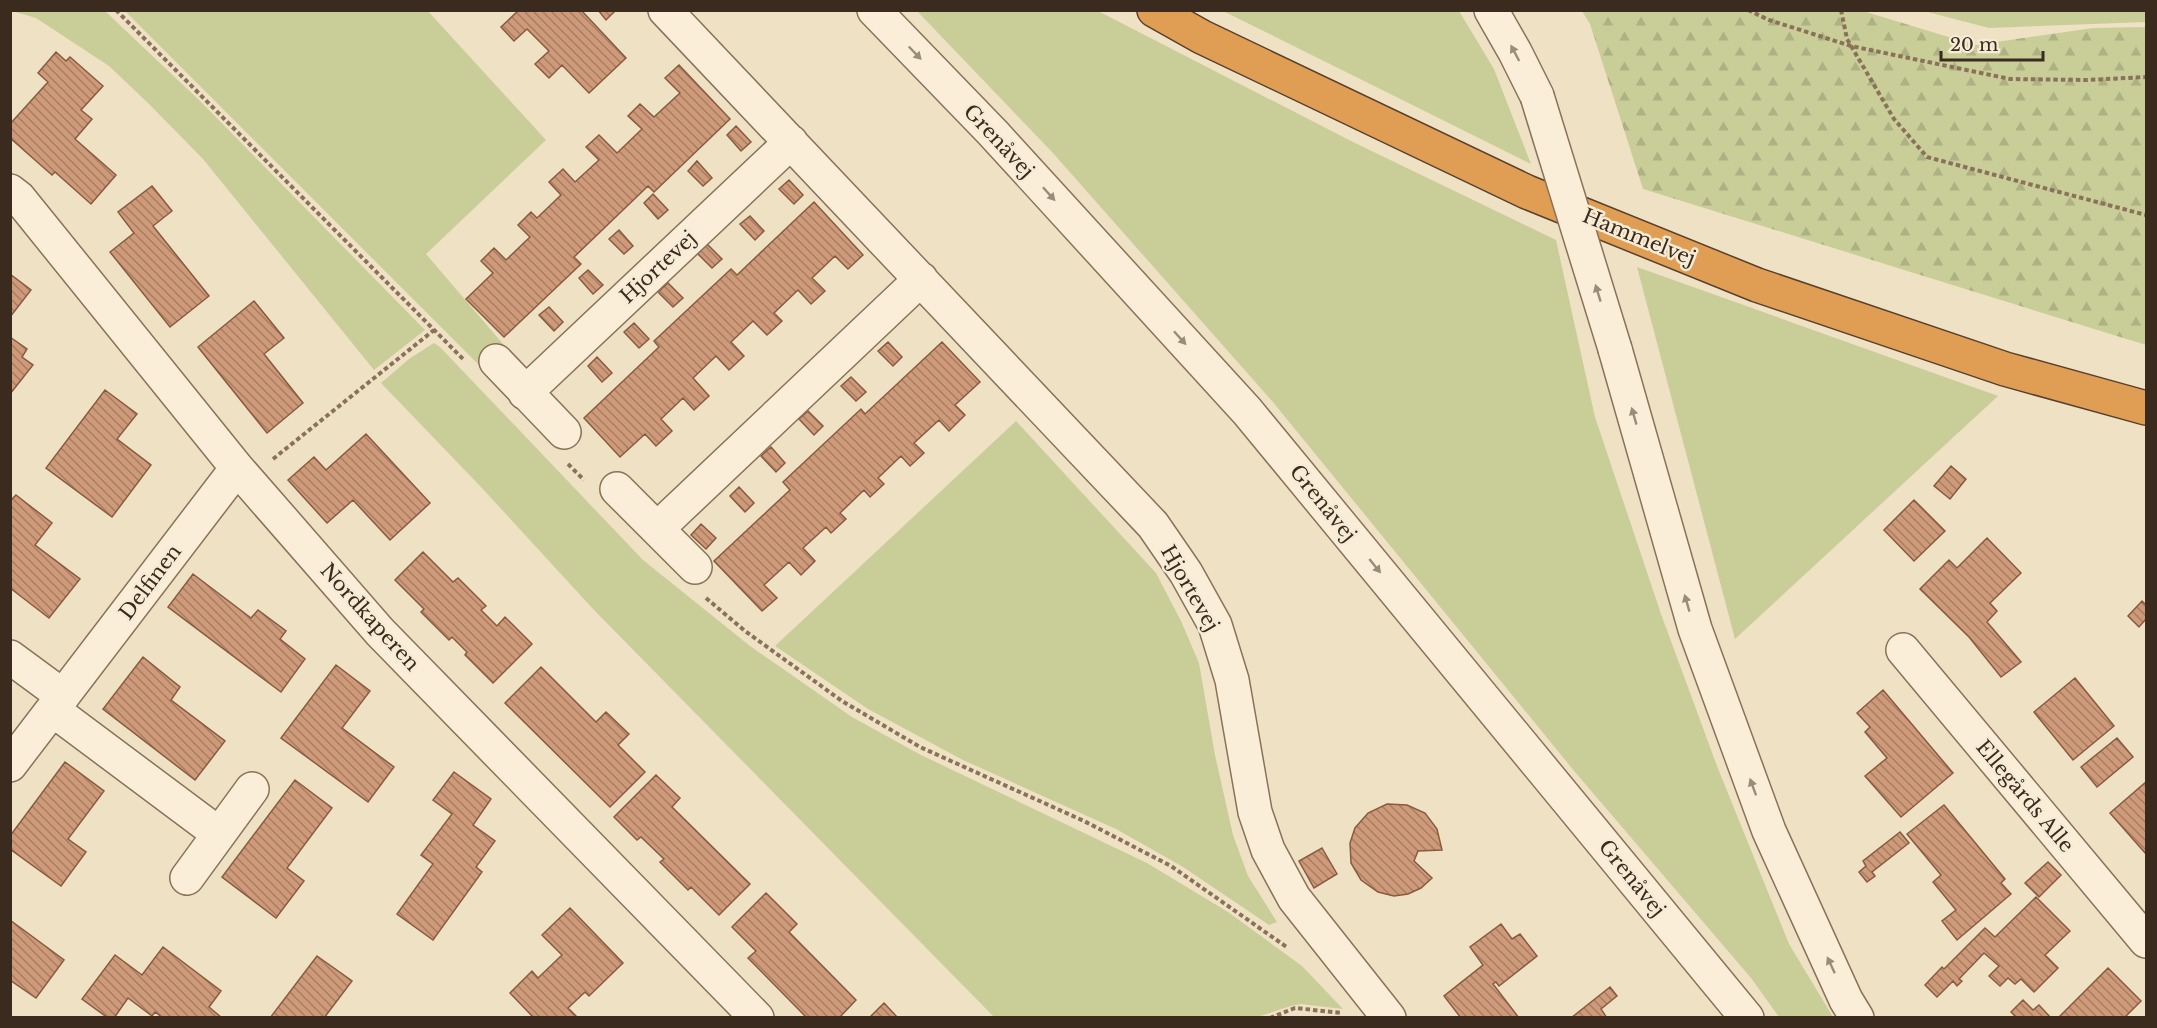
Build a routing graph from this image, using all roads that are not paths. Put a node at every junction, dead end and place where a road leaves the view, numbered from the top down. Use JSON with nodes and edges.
{"nodes":[{"id":1,"x":665,"y":10,"type":"edge"},
{"id":2,"x":874,"y":10,"type":"edge"},
{"id":3,"x":1154,"y":10,"type":"edge"},
{"id":4,"x":1491,"y":10,"type":"edge"},
{"id":5,"x":791,"y":142,"type":"junction"},
{"id":6,"x":10,"y":191,"type":"edge"},
{"id":7,"x":921,"y":279,"type":"junction"},
{"id":8,"x":496,"y":361,"type":"dead end"},
{"id":9,"x":525,"y":393,"type":"junction"},
{"id":10,"x":2146,"y":408,"type":"edge"},
{"id":11,"x":564,"y":432,"type":"dead end"},
{"id":12,"x":237,"y":468,"type":"junction"},
{"id":13,"x":617,"y":489,"type":"dead end"},
{"id":14,"x":657,"y":529,"type":"junction"},
{"id":15,"x":695,"y":567,"type":"dead end"},
{"id":16,"x":1903,"y":650,"type":"dead end"},
{"id":17,"x":10,"y":657,"type":"edge"},
{"id":18,"x":58,"y":703,"type":"junction"},
{"id":19,"x":10,"y":765,"type":"edge"},
{"id":20,"x":252,"y":789,"type":"dead end"},
{"id":21,"x":219,"y":834,"type":"junction"},
{"id":22,"x":186,"y":878,"type":"dead end"},
{"id":23,"x":2146,"y":941,"type":"edge"},
{"id":24,"x":757,"y":1017,"type":"edge"},
{"id":25,"x":1389,"y":1017,"type":"edge"},
{"id":26,"x":1747,"y":1017,"type":"edge"},
{"id":27,"x":1857,"y":1017,"type":"edge"}],
"edges":[{"from":1,"to":5,"type":"street","name":"Hjortevej"},
{"from":2,"to":26,"type":"street","name":"Grenåvej","one_way":true},
{"from":3,"to":10,"type":"highway","name":"Hammelvej"},
{"from":27,"to":4,"type":"street","one_way":true,"bridge":true},
{"from":5,"to":7,"type":"street","name":"Hjortevej"},
{"from":5,"to":9,"type":"street","name":"Hjortevej"},
{"from":6,"to":12,"type":"street","name":"Nordkaperen"},
{"from":7,"to":14,"type":"street"},
{"from":7,"to":25,"type":"street","name":"Hjortevej"},
{"from":8,"to":9,"type":"street"},
{"from":9,"to":11,"type":"street"},
{"from":12,"to":18,"type":"street","name":"Delfinen"},
{"from":12,"to":24,"type":"street","name":"Nordkaperen"},
{"from":13,"to":14,"type":"street"},
{"from":14,"to":15,"type":"street"},
{"from":16,"to":23,"type":"street","name":"Ellegårds Alle"},
{"from":17,"to":18,"type":"street"},
{"from":18,"to":19,"type":"street","name":"Delfinen"},
{"from":18,"to":21,"type":"street"},
{"from":20,"to":21,"type":"street"},
{"from":21,"to":22,"type":"street"}]}
